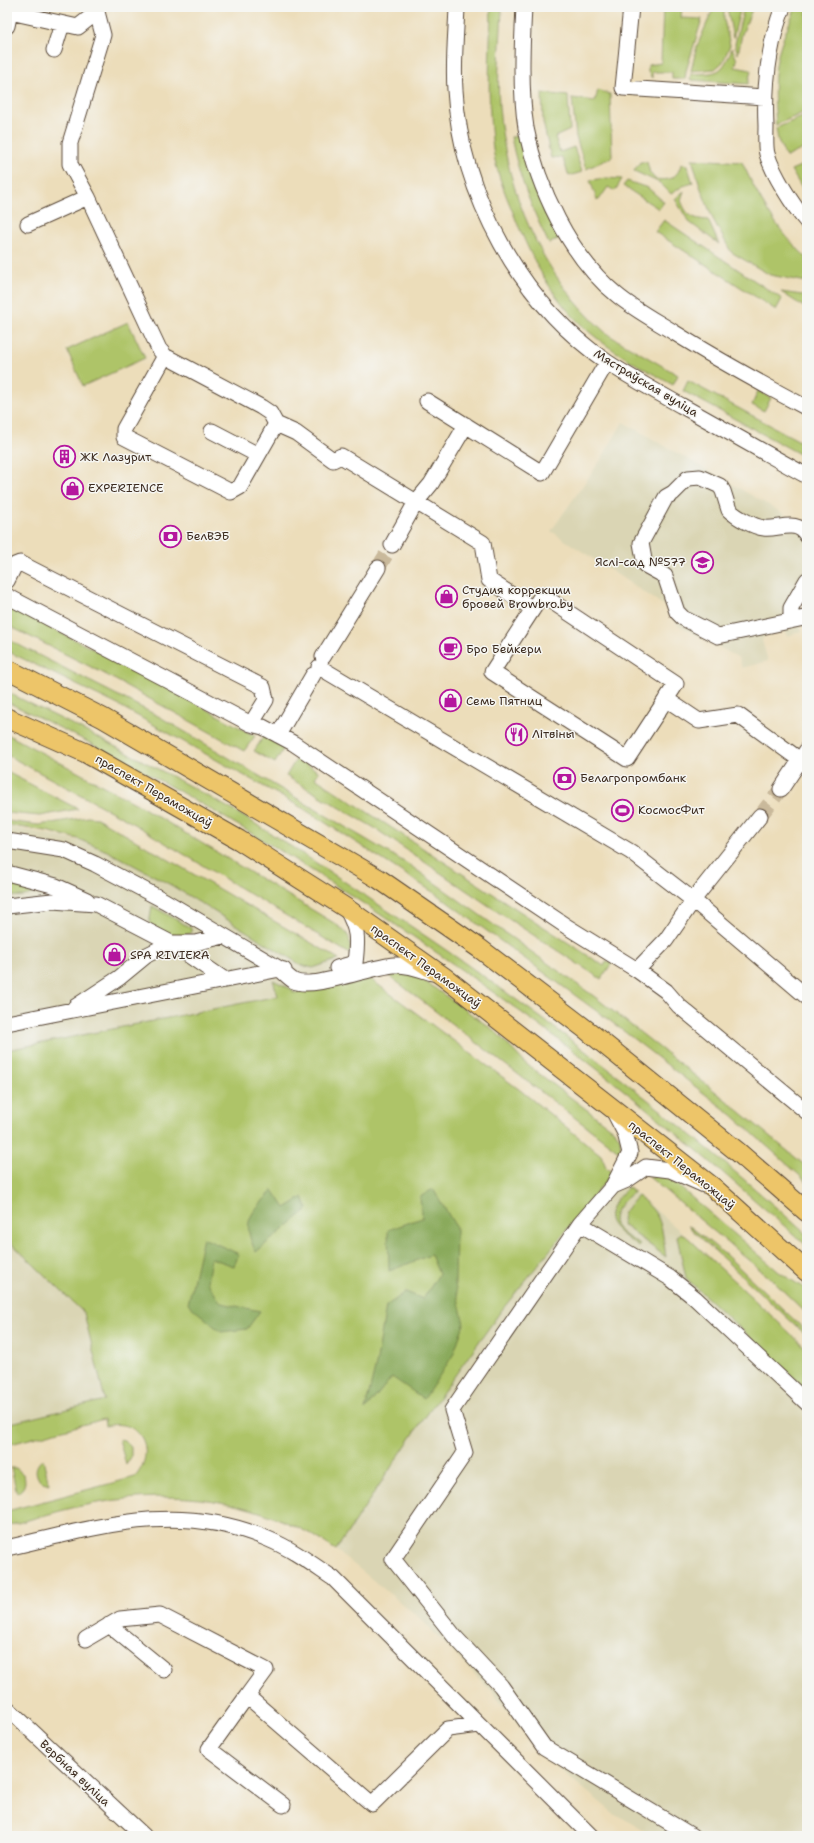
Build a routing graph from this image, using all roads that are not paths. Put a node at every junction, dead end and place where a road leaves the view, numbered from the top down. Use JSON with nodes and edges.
{"nodes":[{"id":1,"x":457,"y":7,"type":"edge"},
{"id":2,"x":524,"y":7,"type":"edge"},
{"id":3,"x":631,"y":7,"type":"edge"},
{"id":4,"x":783,"y":7,"type":"edge"},
{"id":5,"x":97,"y":9,"type":"edge"},
{"id":6,"x":62,"y":24,"type":"junction"},
{"id":7,"x":7,"y":26,"type":"edge"},
{"id":8,"x":54,"y":50,"type":"dead end"},
{"id":9,"x":765,"y":97,"type":"junction"},
{"id":10,"x":88,"y":197,"type":"junction"},
{"id":11,"x":807,"y":222,"type":"edge"},
{"id":12,"x":28,"y":224,"type":"dead end"},
{"id":13,"x":165,"y":356,"type":"junction"},
{"id":14,"x":608,"y":362,"type":"junction"},
{"id":15,"x":427,"y":401,"type":"dead end"},
{"id":16,"x":807,"y":408,"type":"edge"},
{"id":17,"x":276,"y":424,"type":"junction"},
{"id":18,"x":466,"y":425,"type":"junction"},
{"id":19,"x":212,"y":431,"type":"dead end"},
{"id":20,"x":258,"y":455,"type":"junction"},
{"id":21,"x":807,"y":476,"type":"edge"},
{"id":22,"x":416,"y":502,"type":"junction"},
{"id":23,"x":807,"y":536,"type":"edge"},
{"id":24,"x":392,"y":545,"type":"tunnel mouth"},
{"id":25,"x":378,"y":568,"type":"tunnel mouth"},
{"id":26,"x":807,"y":580,"type":"edge"},
{"id":27,"x":7,"y":581,"type":"edge"},
{"id":28,"x":7,"y":596,"type":"edge"},
{"id":29,"x":533,"y":609,"type":"junction"},
{"id":30,"x":807,"y":620,"type":"edge"},
{"id":31,"x":791,"y":621,"type":"junction"},
{"id":32,"x":318,"y":666,"type":"junction"},
{"id":33,"x":7,"y":669,"type":"edge"},
{"id":34,"x":666,"y":699,"type":"junction"},
{"id":35,"x":7,"y":718,"type":"edge"},
{"id":36,"x":252,"y":724,"type":"junction"},
{"id":37,"x":278,"y":735,"type":"junction"},
{"id":38,"x":805,"y":758,"type":"edge"},
{"id":39,"x":781,"y":789,"type":"tunnel mouth"},
{"id":40,"x":760,"y":816,"type":"tunnel mouth"},
{"id":41,"x":7,"y":841,"type":"edge"},
{"id":42,"x":7,"y":873,"type":"edge"},
{"id":43,"x":96,"y":904,"type":"junction"},
{"id":44,"x":7,"y":906,"type":"edge"},
{"id":45,"x":346,"y":908,"type":"junction"},
{"id":46,"x":224,"y":936,"type":"junction"},
{"id":47,"x":171,"y":943,"type":"junction"},
{"id":48,"x":280,"y":969,"type":"junction"},
{"id":49,"x":637,"y":970,"type":"junction"},
{"id":50,"x":444,"y":977,"type":"junction"},
{"id":51,"x":225,"y":980,"type":"junction"},
{"id":52,"x":807,"y":997,"type":"edge"},
{"id":53,"x":69,"y":1011,"type":"junction"},
{"id":54,"x":7,"y":1023,"type":"edge"},
{"id":55,"x":612,"y":1108,"type":"junction"},
{"id":56,"x":807,"y":1112,"type":"edge"},
{"id":57,"x":613,"y":1186,"type":"junction"},
{"id":58,"x":714,"y":1188,"type":"junction"},
{"id":59,"x":807,"y":1212,"type":"edge"},
{"id":60,"x":580,"y":1224,"type":"junction"},
{"id":61,"x":807,"y":1272,"type":"edge"},
{"id":62,"x":807,"y":1403,"type":"edge"},
{"id":63,"x":7,"y":1548,"type":"edge"},
{"id":64,"x":109,"y":1625,"type":"junction"},
{"id":65,"x":86,"y":1638,"type":"dead end"},
{"id":66,"x":164,"y":1670,"type":"dead end"},
{"id":67,"x":247,"y":1696,"type":"junction"},
{"id":68,"x":7,"y":1708,"type":"edge"},
{"id":69,"x":480,"y":1725,"type":"junction"},
{"id":70,"x":282,"y":1805,"type":"dead end"},
{"id":71,"x":144,"y":1836,"type":"edge"},
{"id":72,"x":591,"y":1836,"type":"edge"},
{"id":73,"x":692,"y":1836,"type":"edge"}],
"edges":[{"from":1,"to":14,"type":"street","name":"Мястраўская вуліца"},
{"from":2,"to":16,"type":"street"},
{"from":3,"to":9,"type":"street"},
{"from":4,"to":9,"type":"street"},
{"from":5,"to":6,"type":"street"},
{"from":5,"to":10,"type":"street"},
{"from":6,"to":7,"type":"street"},
{"from":6,"to":8,"type":"street"},
{"from":9,"to":11,"type":"street"},
{"from":10,"to":12,"type":"street"},
{"from":10,"to":13,"type":"street"},
{"from":13,"to":17,"type":"street"},
{"from":13,"to":20,"type":"street"},
{"from":14,"to":18,"type":"street"},
{"from":14,"to":21,"type":"street","name":"Мястраўская вуліца"},
{"from":15,"to":18,"type":"street"},
{"from":17,"to":20,"type":"street"},
{"from":17,"to":22,"type":"street"},
{"from":18,"to":22,"type":"street"},
{"from":19,"to":20,"type":"street"},
{"from":22,"to":24,"type":"street"},
{"from":22,"to":29,"type":"street"},
{"from":23,"to":31,"type":"street"},
{"from":25,"to":32,"type":"street"},
{"from":26,"to":31,"type":"street"},
{"from":27,"to":36,"type":"street"},
{"from":28,"to":36,"type":"street"},
{"from":29,"to":34,"type":"street"},
{"from":29,"to":34,"type":"street"},
{"from":30,"to":31,"type":"street"},
{"from":32,"to":37,"type":"street"},
{"from":32,"to":52,"type":"street"},
{"from":33,"to":59,"type":"main road"},
{"from":34,"to":38,"type":"street"},
{"from":35,"to":45,"type":"main road","name":"праспект Пераможцаў"},
{"from":36,"to":37,"type":"street"},
{"from":37,"to":49,"type":"street"},
{"from":38,"to":39,"type":"street"},
{"from":40,"to":49,"type":"street"},
{"from":41,"to":46,"type":"street"},
{"from":42,"to":43,"type":"street"},
{"from":43,"to":44,"type":"street"},
{"from":43,"to":47,"type":"street"},
{"from":45,"to":48,"type":"street"},
{"from":45,"to":50,"type":"main road","name":"праспект Пераможцаў"},
{"from":46,"to":47,"type":"street"},
{"from":46,"to":48,"type":"street"},
{"from":47,"to":51,"type":"street"},
{"from":47,"to":53,"type":"street"},
{"from":48,"to":50,"type":"street"},
{"from":48,"to":51,"type":"street"},
{"from":49,"to":56,"type":"street"},
{"from":50,"to":55,"type":"main road","name":"праспект Пераможцаў"},
{"from":51,"to":53,"type":"street"},
{"from":53,"to":54,"type":"street"},
{"from":55,"to":57,"type":"street"},
{"from":55,"to":58,"type":"main road","name":"праспект Пераможцаў"},
{"from":57,"to":58,"type":"street"},
{"from":57,"to":60,"type":"street"},
{"from":58,"to":61,"type":"main road","name":"праспект Пераможцаў"},
{"from":60,"to":62,"type":"street"},
{"from":60,"to":73,"type":"street"},
{"from":63,"to":69,"type":"street"},
{"from":64,"to":65,"type":"street"},
{"from":64,"to":66,"type":"street"},
{"from":64,"to":67,"type":"street"},
{"from":67,"to":69,"type":"street"},
{"from":67,"to":70,"type":"street"},
{"from":68,"to":71,"type":"street","name":"Вербная вуліца"},
{"from":69,"to":72,"type":"street"}]}
